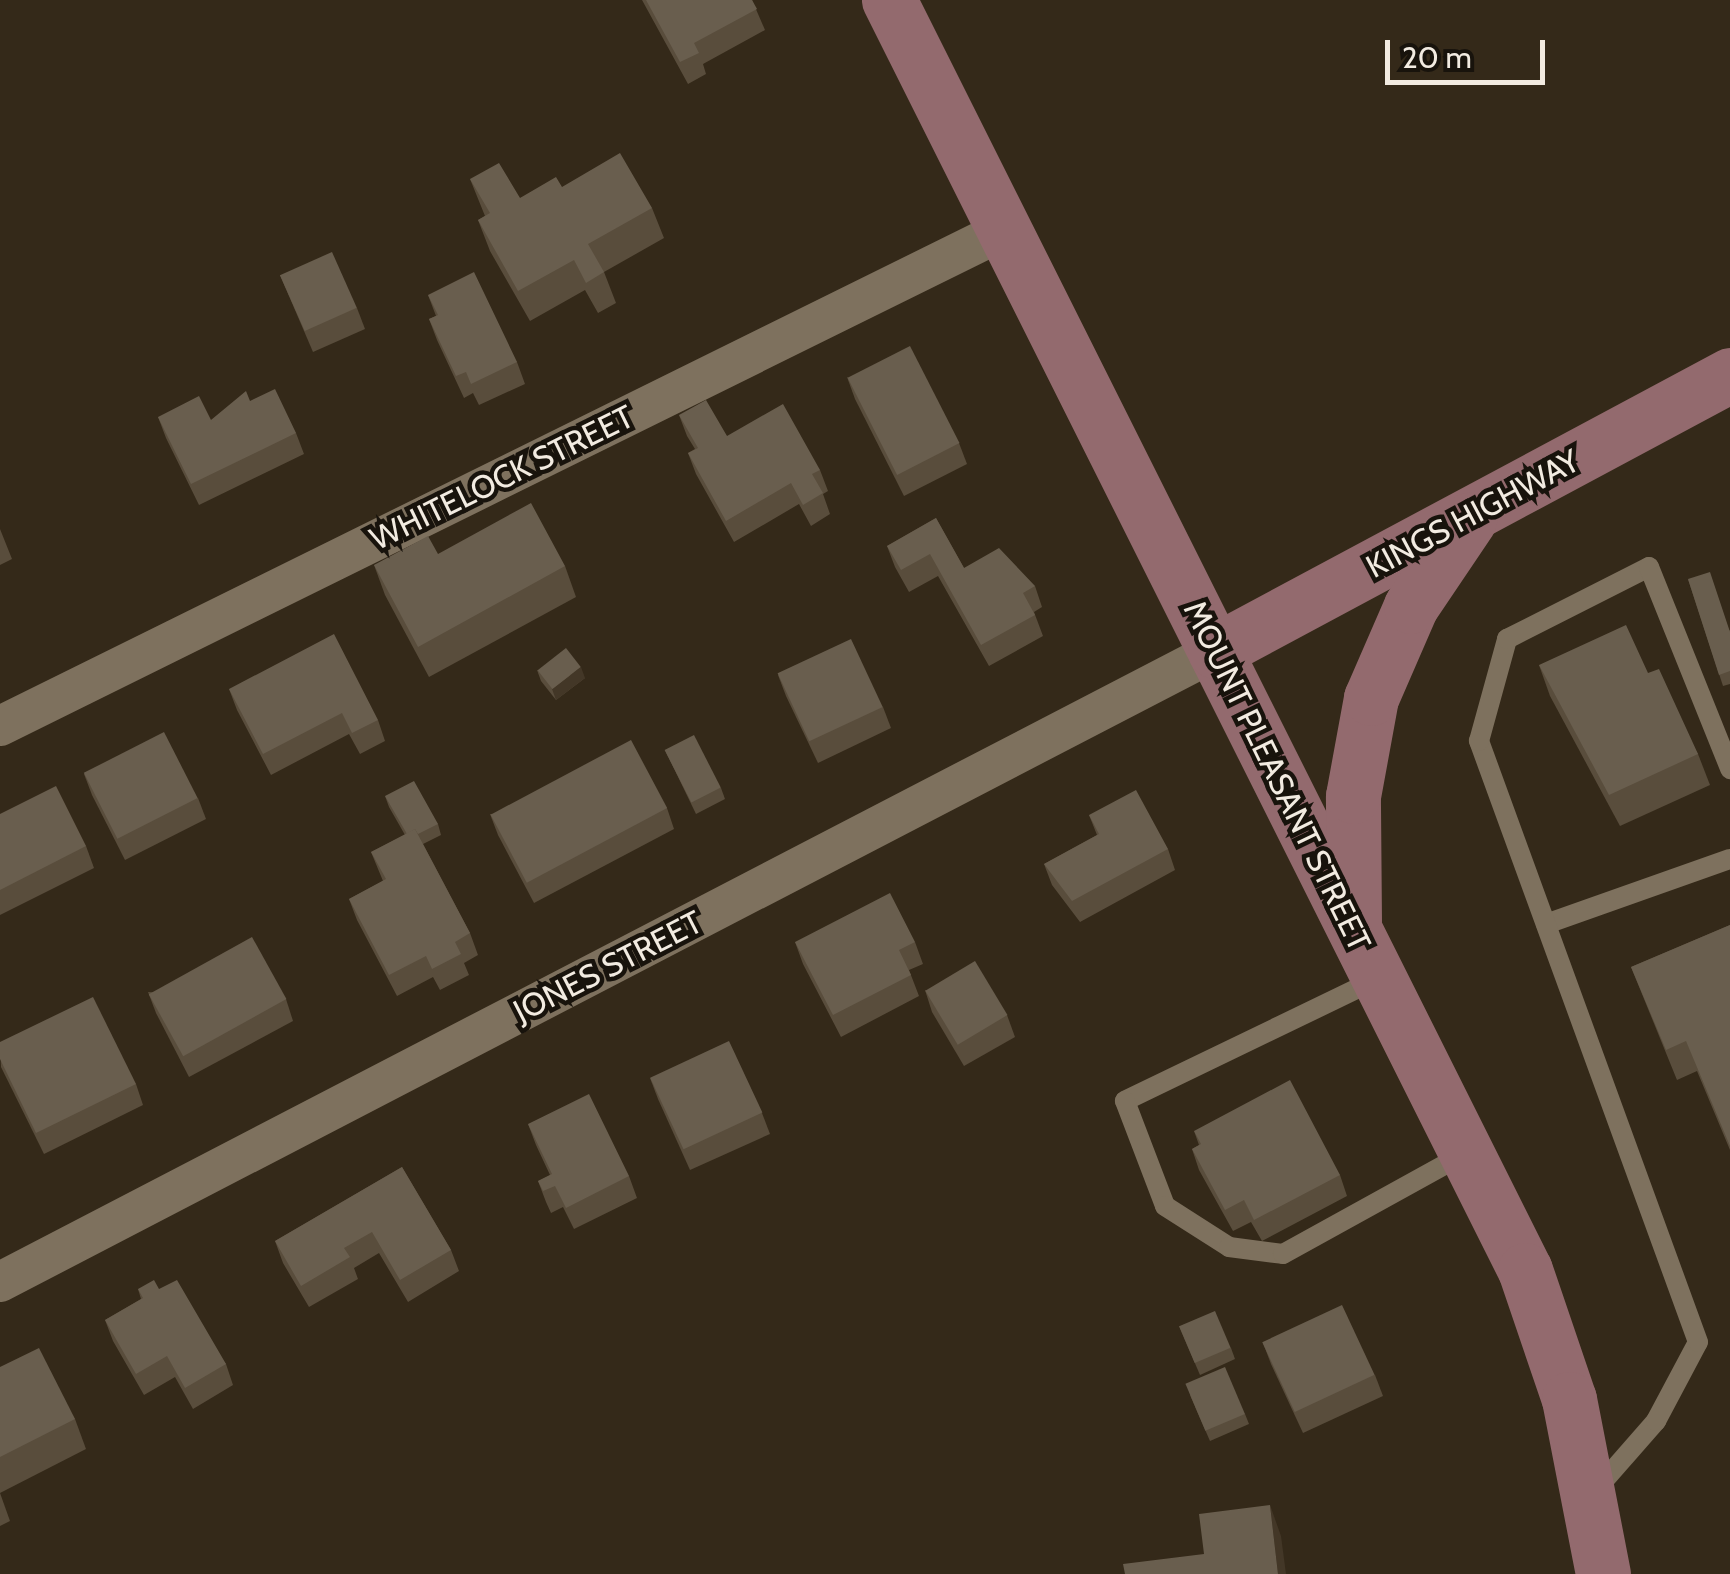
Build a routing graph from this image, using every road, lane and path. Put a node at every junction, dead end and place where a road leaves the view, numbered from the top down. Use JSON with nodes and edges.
{"nodes":[{"id":1,"x":889,"y":0,"type":"edge"},
{"id":2,"x":1004,"y":230,"type":"junction"},
{"id":3,"x":1730,"y":375,"type":"edge"},
{"id":4,"x":1474,"y":514,"type":"junction"},
{"id":5,"x":1215,"y":651,"type":"junction"},
{"id":6,"x":0,"y":726,"type":"edge"},
{"id":7,"x":1730,"y":769,"type":"edge"},
{"id":8,"x":1730,"y":859,"type":"edge"},
{"id":9,"x":1546,"y":924,"type":"junction"},
{"id":10,"x":1366,"y":956,"type":"junction"},
{"id":11,"x":1468,"y":1152,"type":"junction"},
{"id":12,"x":0,"y":1282,"type":"edge"},
{"id":13,"x":1589,"y":1498,"type":"junction"},
{"id":14,"x":1603,"y":1574,"type":"edge"}],
"edges":[{"from":1,"to":2,"type":"main road","name":"MOUNT PLEASANT STREET"},
{"from":2,"to":5,"type":"main road","name":"MOUNT PLEASANT STREET"},
{"from":2,"to":6,"type":"street","name":"WHITELOCK STREET"},
{"from":3,"to":4,"type":"main road","name":"KINGS HIGHWAY"},
{"from":4,"to":5,"type":"main road","name":"KINGS HIGHWAY"},
{"from":4,"to":10,"type":"main road"},
{"from":5,"to":10,"type":"main road","name":"MOUNT PLEASANT STREET"},
{"from":5,"to":12,"type":"street","name":"JONES STREET"},
{"from":7,"to":9,"type":"lane"},
{"from":8,"to":9,"type":"lane"},
{"from":9,"to":13,"type":"lane"},
{"from":10,"to":11,"type":"main road","name":"MOUNT PLEASANT STREET"},
{"from":10,"to":11,"type":"lane"},
{"from":11,"to":13,"type":"main road","name":"MOUNT PLEASANT STREET"},
{"from":13,"to":14,"type":"main road","name":"MOUNT PLEASANT STREET"}]}
